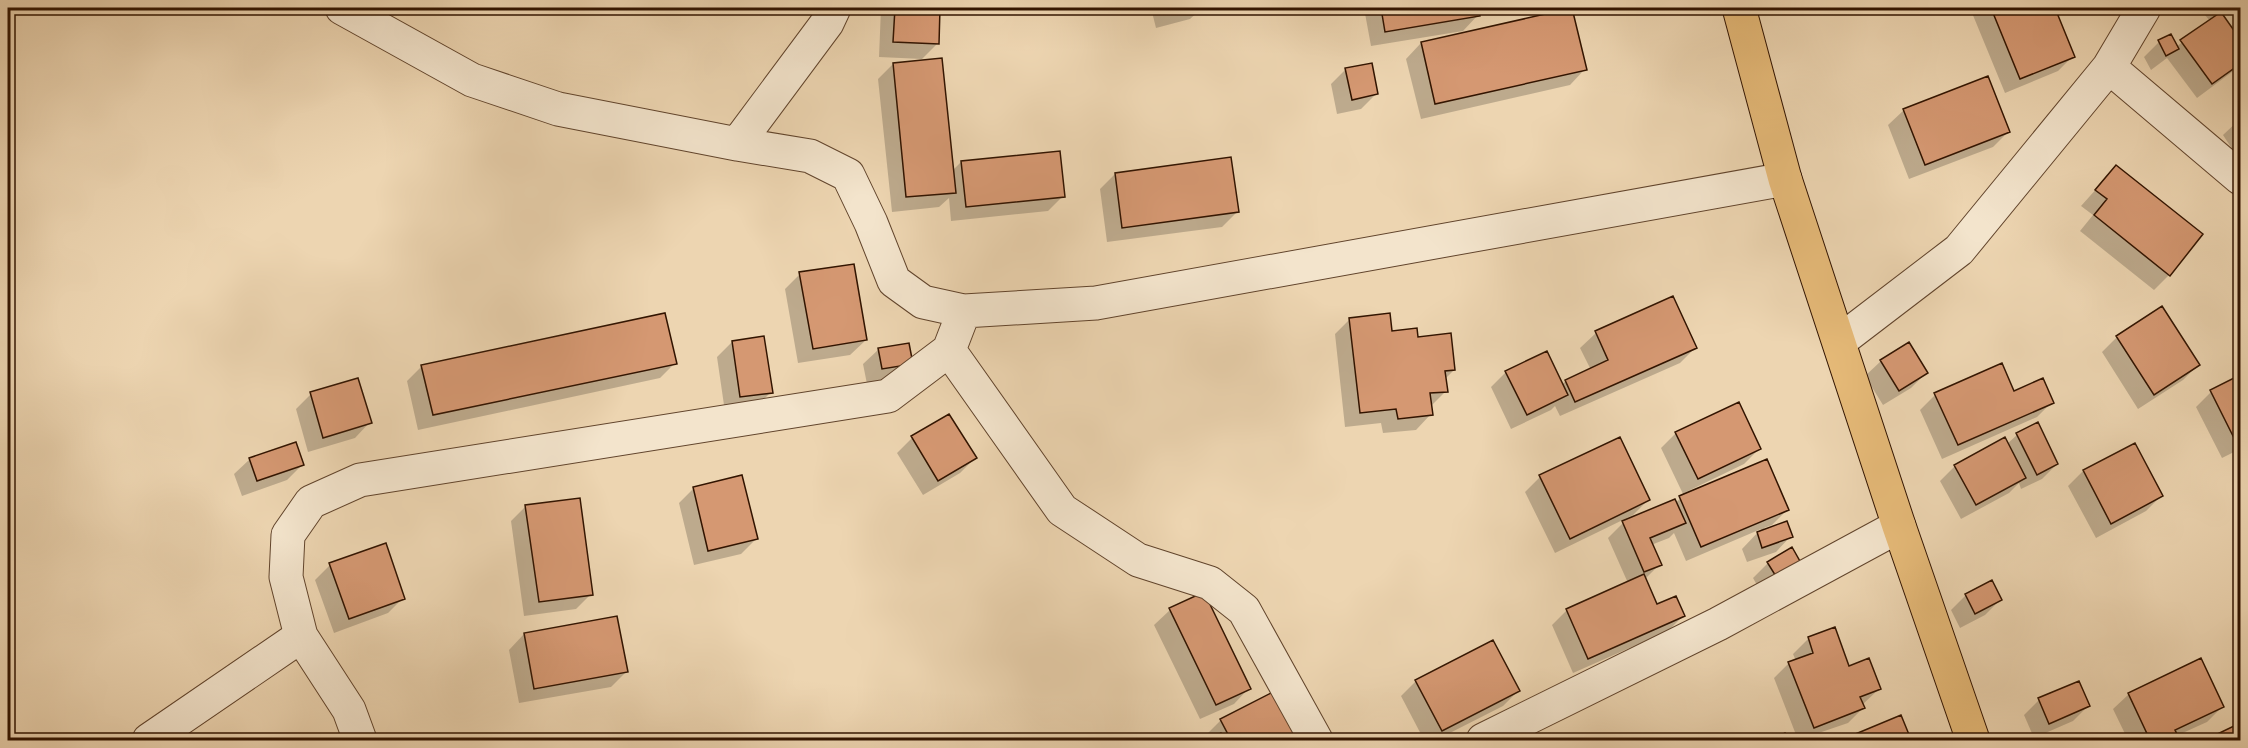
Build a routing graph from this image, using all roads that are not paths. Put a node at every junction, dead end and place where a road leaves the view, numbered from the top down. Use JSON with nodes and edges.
{"nodes":[{"id":1,"x":342,"y":8,"type":"edge"},
{"id":2,"x":834,"y":8,"type":"edge"},
{"id":3,"x":1739,"y":8,"type":"edge"},
{"id":4,"x":2144,"y":8,"type":"edge"},
{"id":5,"x":2109,"y":67,"type":"junction"},
{"id":6,"x":737,"y":144,"type":"junction"},
{"id":7,"x":2241,"y":178,"type":"edge"},
{"id":8,"x":1785,"y":179,"type":"junction"},
{"id":9,"x":964,"y":311,"type":"junction"},
{"id":10,"x":1840,"y":341,"type":"junction"},
{"id":11,"x":949,"y":350,"type":"junction"},
{"id":12,"x":1899,"y":526,"type":"junction"},
{"id":13,"x":301,"y":636,"type":"junction"},
{"id":14,"x":149,"y":741,"type":"edge"},
{"id":15,"x":360,"y":741,"type":"edge"},
{"id":16,"x":1316,"y":741,"type":"edge"},
{"id":17,"x":1483,"y":741,"type":"edge"},
{"id":18,"x":1973,"y":741,"type":"edge"}],
"edges":[{"from":1,"to":6,"type":"street"},
{"from":2,"to":6,"type":"street"},
{"from":3,"to":8,"type":"main road"},
{"from":4,"to":5,"type":"street"},
{"from":5,"to":7,"type":"street"},
{"from":5,"to":10,"type":"street"},
{"from":6,"to":9,"type":"street"},
{"from":8,"to":9,"type":"street"},
{"from":8,"to":10,"type":"main road"},
{"from":9,"to":11,"type":"street"},
{"from":10,"to":12,"type":"main road"},
{"from":11,"to":13,"type":"street"},
{"from":11,"to":16,"type":"street"},
{"from":12,"to":17,"type":"street"},
{"from":12,"to":18,"type":"main road"},
{"from":13,"to":14,"type":"street"},
{"from":13,"to":15,"type":"street"}]}
